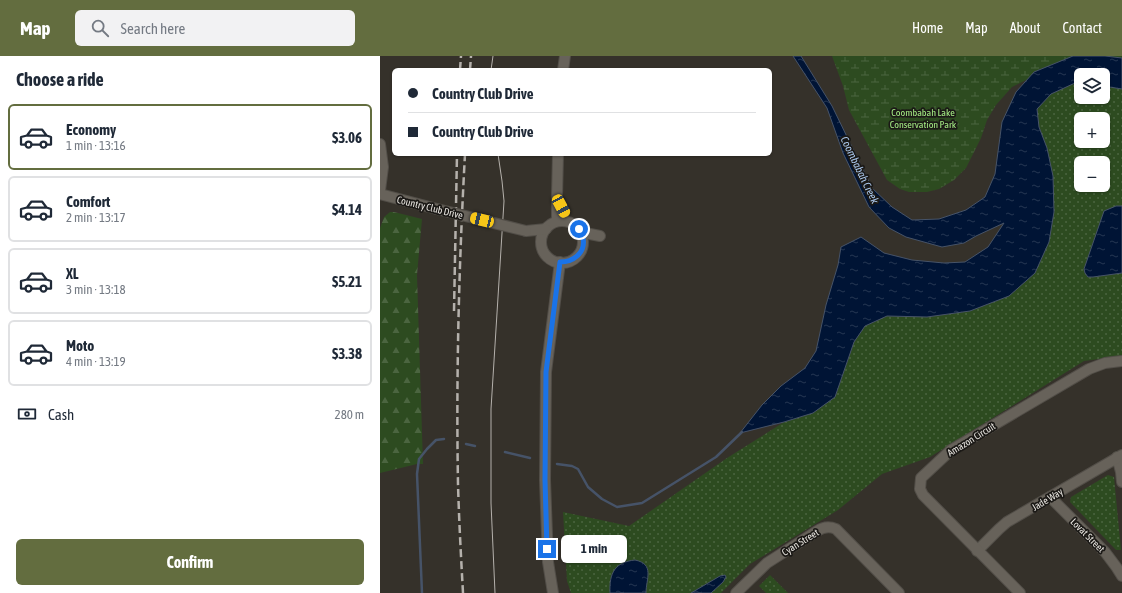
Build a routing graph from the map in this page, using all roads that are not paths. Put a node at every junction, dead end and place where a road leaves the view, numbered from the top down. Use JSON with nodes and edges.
{"nodes":[{"id":1,"x":565,"y":56,"type":"edge"},
{"id":2,"x":563,"y":68,"type":"edge"},
{"id":3,"x":380,"y":144,"type":"edge"},
{"id":4,"x":558,"y":156,"type":"edge"},
{"id":5,"x":380,"y":190,"type":"edge"},
{"id":6,"x":380,"y":194,"type":"edge"},
{"id":7,"x":557,"y":197,"type":"junction"},
{"id":8,"x":557,"y":221,"type":"junction"},
{"id":9,"x":570,"y":222,"type":"junction"},
{"id":10,"x":546,"y":229,"type":"junction"},
{"id":11,"x":526,"y":231,"type":"junction"},
{"id":12,"x":580,"y":232,"type":"junction"},
{"id":13,"x":541,"y":239,"type":"junction"},
{"id":14,"x":583,"y":242,"type":"junction"},
{"id":15,"x":560,"y":262,"type":"junction"},
{"id":16,"x":1122,"y":361,"type":"edge"},
{"id":17,"x":1120,"y":456,"type":"edge"},
{"id":18,"x":1122,"y":482,"type":"edge"},
{"id":19,"x":1050,"y":497,"type":"junction"},
{"id":20,"x":977,"y":551,"type":"junction"},
{"id":21,"x":1122,"y":576,"type":"edge"},
{"id":22,"x":553,"y":593,"type":"edge"},
{"id":23,"x":736,"y":593,"type":"edge"},
{"id":24,"x":899,"y":593,"type":"edge"},
{"id":25,"x":1020,"y":593,"type":"edge"}],
"edges":[{"from":1,"to":2,"type":"street"},
{"from":3,"to":5,"type":"street"},
{"from":4,"to":7,"type":"street"},
{"from":6,"to":11,"type":"street","name":"Country Club Drive","bridge":true},
{"from":7,"to":8,"type":"street"},
{"from":7,"to":9,"type":"street"},
{"from":8,"to":9,"type":"street"},
{"from":8,"to":10,"type":"street"},
{"from":9,"to":12,"type":"street"},
{"from":10,"to":11,"type":"street","name":"Country Club Drive"},
{"from":10,"to":13,"type":"street"},
{"from":11,"to":13,"type":"street","name":"Country Club Drive"},
{"from":12,"to":14,"type":"street"},
{"from":12,"to":14,"type":"street"},
{"from":13,"to":15,"type":"street"},
{"from":14,"to":15,"type":"street"},
{"from":15,"to":22,"type":"street"},
{"from":16,"to":20,"type":"street","name":"Amazon Circuit"},
{"from":17,"to":18,"type":"street"},
{"from":17,"to":19,"type":"street","name":"Jade Way"},
{"from":19,"to":20,"type":"street","name":"Jade Way"},
{"from":19,"to":21,"type":"street","name":"Lovat Street"},
{"from":20,"to":25,"type":"street","name":"Amazon Circuit"},
{"from":23,"to":24,"type":"street","name":"Cyan Street"}]}
